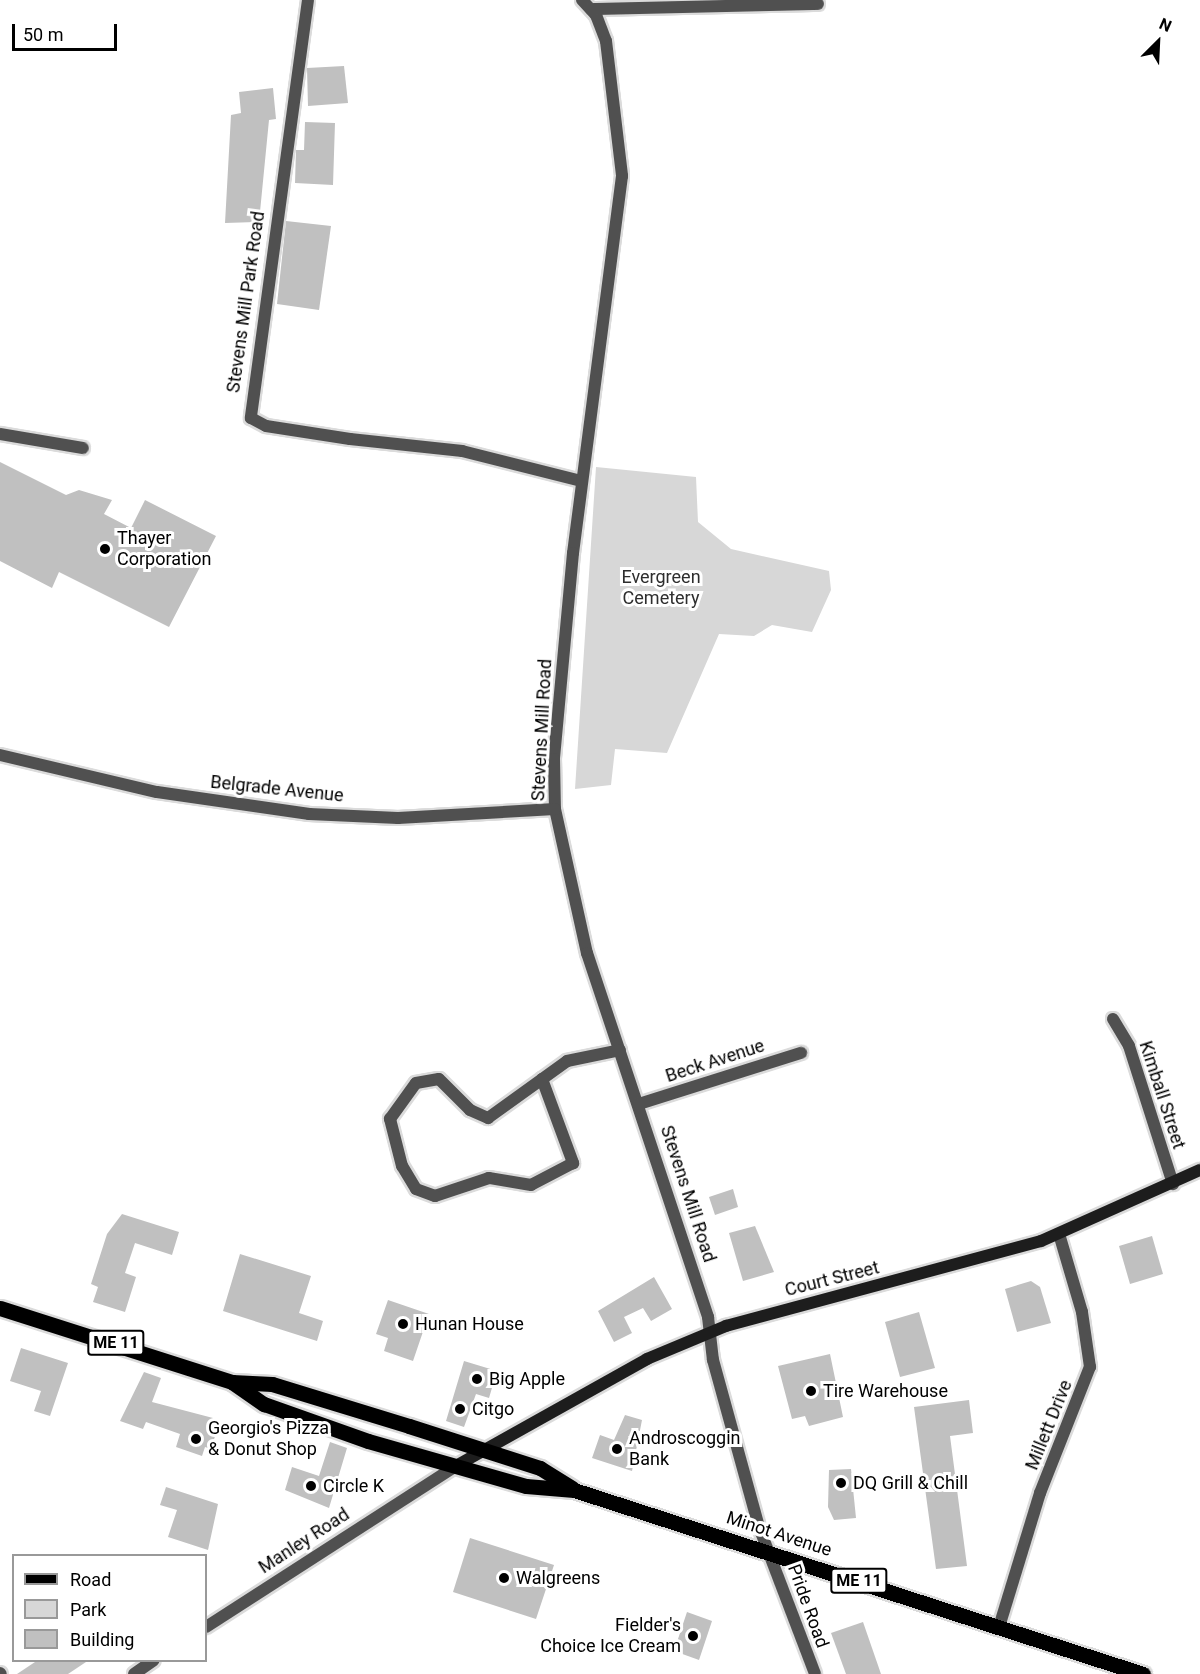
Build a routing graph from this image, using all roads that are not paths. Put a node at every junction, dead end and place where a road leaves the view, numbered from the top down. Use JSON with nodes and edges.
{"nodes":[{"id":1,"x":308,"y":0,"type":"edge"},
{"id":2,"x":586,"y":4,"type":"edge"},
{"id":3,"x":818,"y":4,"type":"dead end"},
{"id":4,"x":0,"y":434,"type":"edge"},
{"id":5,"x":83,"y":448,"type":"dead end"},
{"id":6,"x":581,"y":480,"type":"junction"},
{"id":7,"x":0,"y":755,"type":"edge"},
{"id":8,"x":555,"y":809,"type":"junction"},
{"id":9,"x":1113,"y":1019,"type":"dead end"},
{"id":10,"x":620,"y":1050,"type":"junction"},
{"id":11,"x":801,"y":1053,"type":"dead end"},
{"id":12,"x":542,"y":1079,"type":"junction"},
{"id":13,"x":639,"y":1104,"type":"junction"},
{"id":14,"x":1200,"y":1170,"type":"edge"},
{"id":15,"x":1173,"y":1184,"type":"junction"},
{"id":16,"x":1059,"y":1234,"type":"junction"},
{"id":17,"x":0,"y":1308,"type":"edge"},
{"id":18,"x":710,"y":1333,"type":"junction"},
{"id":19,"x":232,"y":1382,"type":"junction"},
{"id":20,"x":485,"y":1451,"type":"junction"},
{"id":21,"x":454,"y":1467,"type":"junction"},
{"id":22,"x":574,"y":1490,"type":"junction"},
{"id":23,"x":768,"y":1551,"type":"junction"},
{"id":24,"x":207,"y":1626,"type":"edge"},
{"id":25,"x":999,"y":1627,"type":"junction"},
{"id":26,"x":151,"y":1662,"type":"edge"},
{"id":27,"x":134,"y":1674,"type":"edge"},
{"id":28,"x":815,"y":1674,"type":"edge"},
{"id":29,"x":1143,"y":1674,"type":"edge"}],
"edges":[{"from":1,"to":6,"type":"street","name":"Stevens Mill Park Road"},
{"from":2,"to":3,"type":"street"},
{"from":2,"to":6,"type":"street","name":"Stevens Mill Road"},
{"from":4,"to":5,"type":"street"},
{"from":6,"to":8,"type":"street","name":"Stevens Mill Road"},
{"from":7,"to":8,"type":"street","name":"Belgrade Avenue"},
{"from":8,"to":10,"type":"street","name":"Stevens Mill Road"},
{"from":9,"to":15,"type":"street","name":"Kimball Street"},
{"from":10,"to":12,"type":"street"},
{"from":10,"to":13,"type":"street","name":"Stevens Mill Road"},
{"from":11,"to":13,"type":"street","name":"Beck Avenue"},
{"from":12,"to":12,"type":"street"},
{"from":13,"to":18,"type":"street","name":"Stevens Mill Road"},
{"from":14,"to":15,"type":"main road","name":"Court Street"},
{"from":15,"to":16,"type":"main road","name":"Court Street"},
{"from":16,"to":18,"type":"main road","name":"Court Street"},
{"from":16,"to":25,"type":"street","name":"Millett Drive"},
{"from":17,"to":19,"type":"main road","name":"Minot Avenue","number":"ME 11"},
{"from":18,"to":20,"type":"main road","name":"Court Street"},
{"from":18,"to":23,"type":"street","name":"Stevens Mill Road"},
{"from":19,"to":20,"type":"main road","name":"Minot Avenue","number":"ME 11"},
{"from":19,"to":21,"type":"main road","name":"Minot Avenue","number":"ME 11"},
{"from":20,"to":21,"type":"main road","name":"Manley Road"},
{"from":20,"to":22,"type":"main road","name":"Minot Avenue","number":"ME 11"},
{"from":21,"to":22,"type":"main road","name":"Minot Avenue","number":"ME 11"},
{"from":21,"to":24,"type":"street","name":"Manley Road"},
{"from":22,"to":23,"type":"main road","name":"Minot Avenue","number":"ME 11"},
{"from":23,"to":25,"type":"main road","name":"Minot Avenue","number":"ME 11"},
{"from":23,"to":28,"type":"street","name":"Pride Road"},
{"from":25,"to":29,"type":"main road","name":"Minot Avenue","number":"ME 11"},
{"from":26,"to":27,"type":"street"}]}
